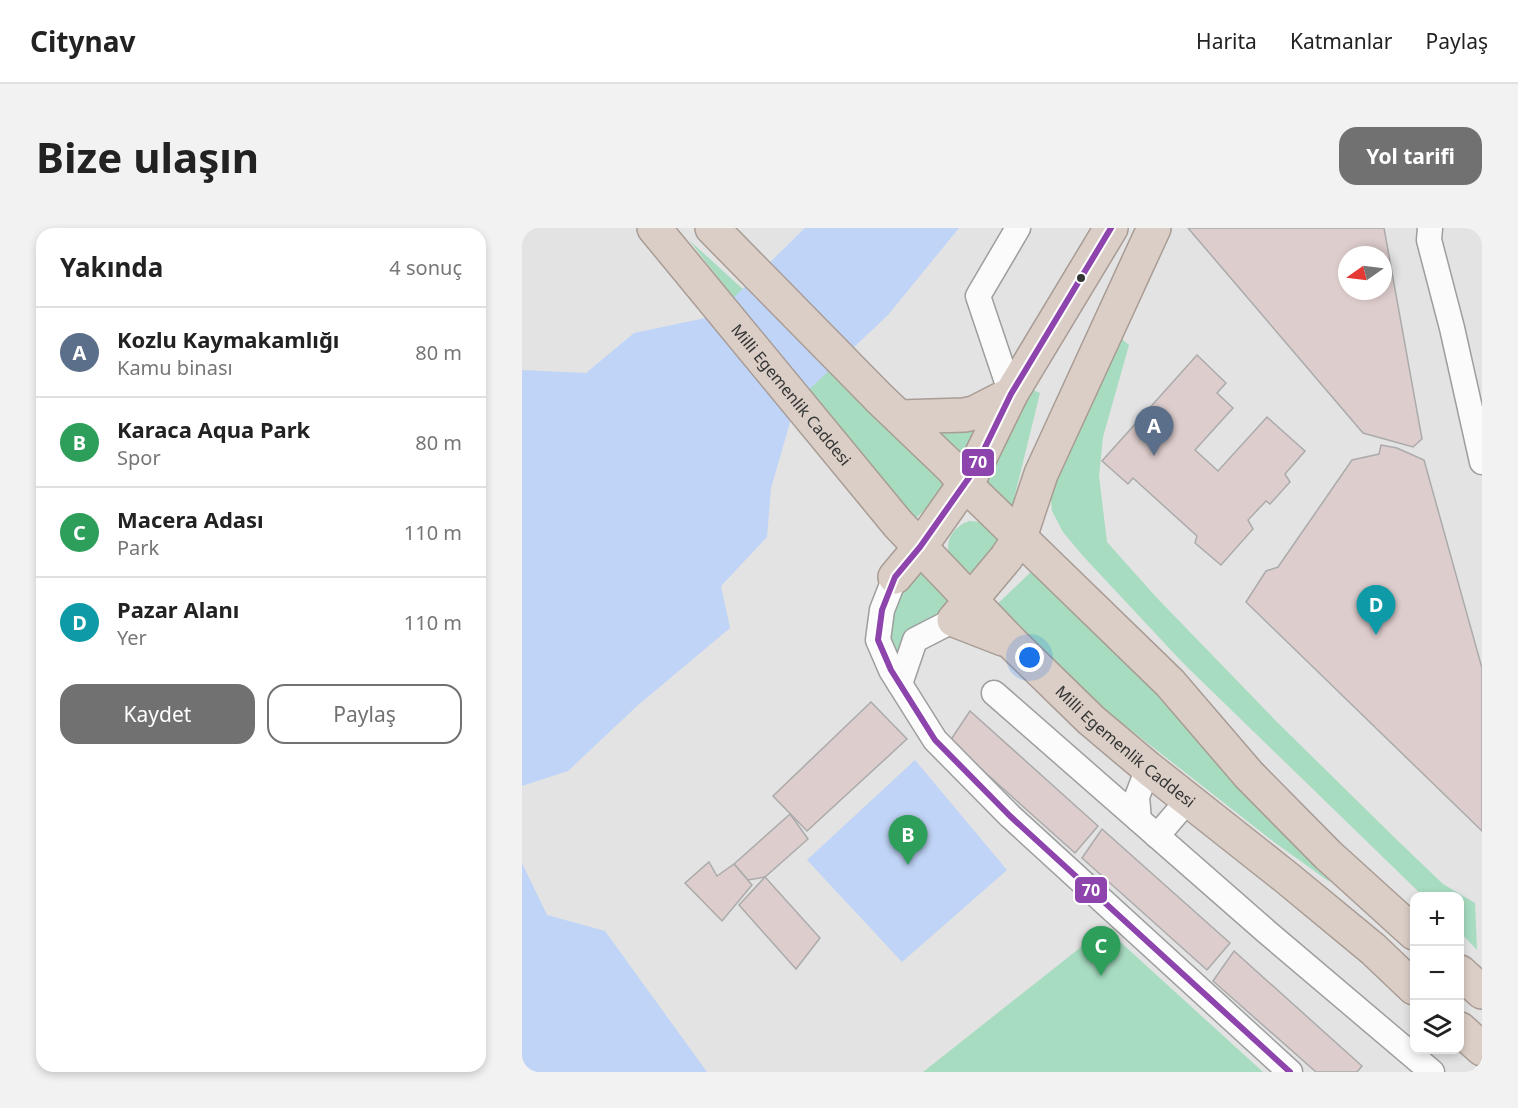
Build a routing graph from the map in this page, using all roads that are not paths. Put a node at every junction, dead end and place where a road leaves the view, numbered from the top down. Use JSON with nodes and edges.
{"nodes":[{"id":1,"x":654,"y":228,"type":"edge"},
{"id":2,"x":1018,"y":228,"type":"edge"},
{"id":3,"x":1112,"y":228,"type":"edge"},
{"id":4,"x":1154,"y":228,"type":"edge"},
{"id":5,"x":1430,"y":228,"type":"edge"},
{"id":6,"x":718,"y":235,"type":"edge"},
{"id":7,"x":1011,"y":394,"type":"junction"},
{"id":8,"x":890,"y":408,"type":"junction"},
{"id":9,"x":1482,"y":462,"type":"edge"},
{"id":10,"x":1041,"y":474,"type":"junction"},
{"id":11,"x":966,"y":484,"type":"junction"},
{"id":12,"x":898,"y":524,"type":"junction"},
{"id":13,"x":1020,"y":537,"type":"junction"},
{"id":14,"x":920,"y":548,"type":"junction"},
{"id":15,"x":1046,"y":560,"type":"junction"},
{"id":16,"x":896,"y":577,"type":"junction"},
{"id":17,"x":962,"y":610,"type":"junction"},
{"id":18,"x":900,"y":684,"type":"junction"},
{"id":19,"x":994,"y":693,"type":"dead end"},
{"id":20,"x":1148,"y":768,"type":"junction"},
{"id":21,"x":1188,"y":800,"type":"junction"},
{"id":22,"x":1139,"y":820,"type":"junction"},
{"id":23,"x":1157,"y":836,"type":"junction"},
{"id":24,"x":1410,"y":929,"type":"edge"},
{"id":25,"x":1464,"y":976,"type":"edge"},
{"id":26,"x":1410,"y":984,"type":"edge"},
{"id":27,"x":1482,"y":992,"type":"edge"},
{"id":28,"x":1464,"y":1033,"type":"edge"},
{"id":29,"x":1482,"y":1049,"type":"edge"},
{"id":30,"x":1290,"y":1072,"type":"edge"},
{"id":31,"x":1432,"y":1072,"type":"edge"}],
"edges":[{"from":1,"to":12,"type":"highway","name":"Milli Egemenlik Caddesi"},
{"from":2,"to":7,"type":"street"},
{"from":3,"to":7,"type":"highway"},
{"from":4,"to":10,"type":"highway"},
{"from":5,"to":9,"type":"street"},
{"from":6,"to":8,"type":"highway"},
{"from":7,"to":8,"type":"highway"},
{"from":7,"to":11,"type":"highway"},
{"from":8,"to":11,"type":"highway"},
{"from":10,"to":13,"type":"highway"},
{"from":10,"to":15,"type":"highway"},
{"from":11,"to":13,"type":"highway"},
{"from":11,"to":14,"type":"highway"},
{"from":12,"to":14,"type":"highway","name":"Milli Egemenlik Caddesi"},
{"from":12,"to":16,"type":"highway"},
{"from":13,"to":15,"type":"highway"},
{"from":13,"to":17,"type":"highway"},
{"from":14,"to":16,"type":"highway"},
{"from":14,"to":17,"type":"highway","name":"Milli Egemenlik Caddesi"},
{"from":15,"to":24,"type":"highway"},
{"from":16,"to":18,"type":"street"},
{"from":17,"to":18,"type":"street"},
{"from":17,"to":20,"type":"highway","name":"Milli Egemenlik Caddesi"},
{"from":18,"to":30,"type":"street"},
{"from":19,"to":22,"type":"street"},
{"from":20,"to":21,"type":"highway","name":"Milli Egemenlik Caddesi"},
{"from":20,"to":22,"type":"street"},
{"from":21,"to":23,"type":"street"},
{"from":21,"to":26,"type":"highway","name":"Milli Egemenlik Caddesi"},
{"from":22,"to":23,"type":"street"},
{"from":23,"to":31,"type":"street"},
{"from":25,"to":27,"type":"highway"},
{"from":28,"to":29,"type":"highway"}]}
